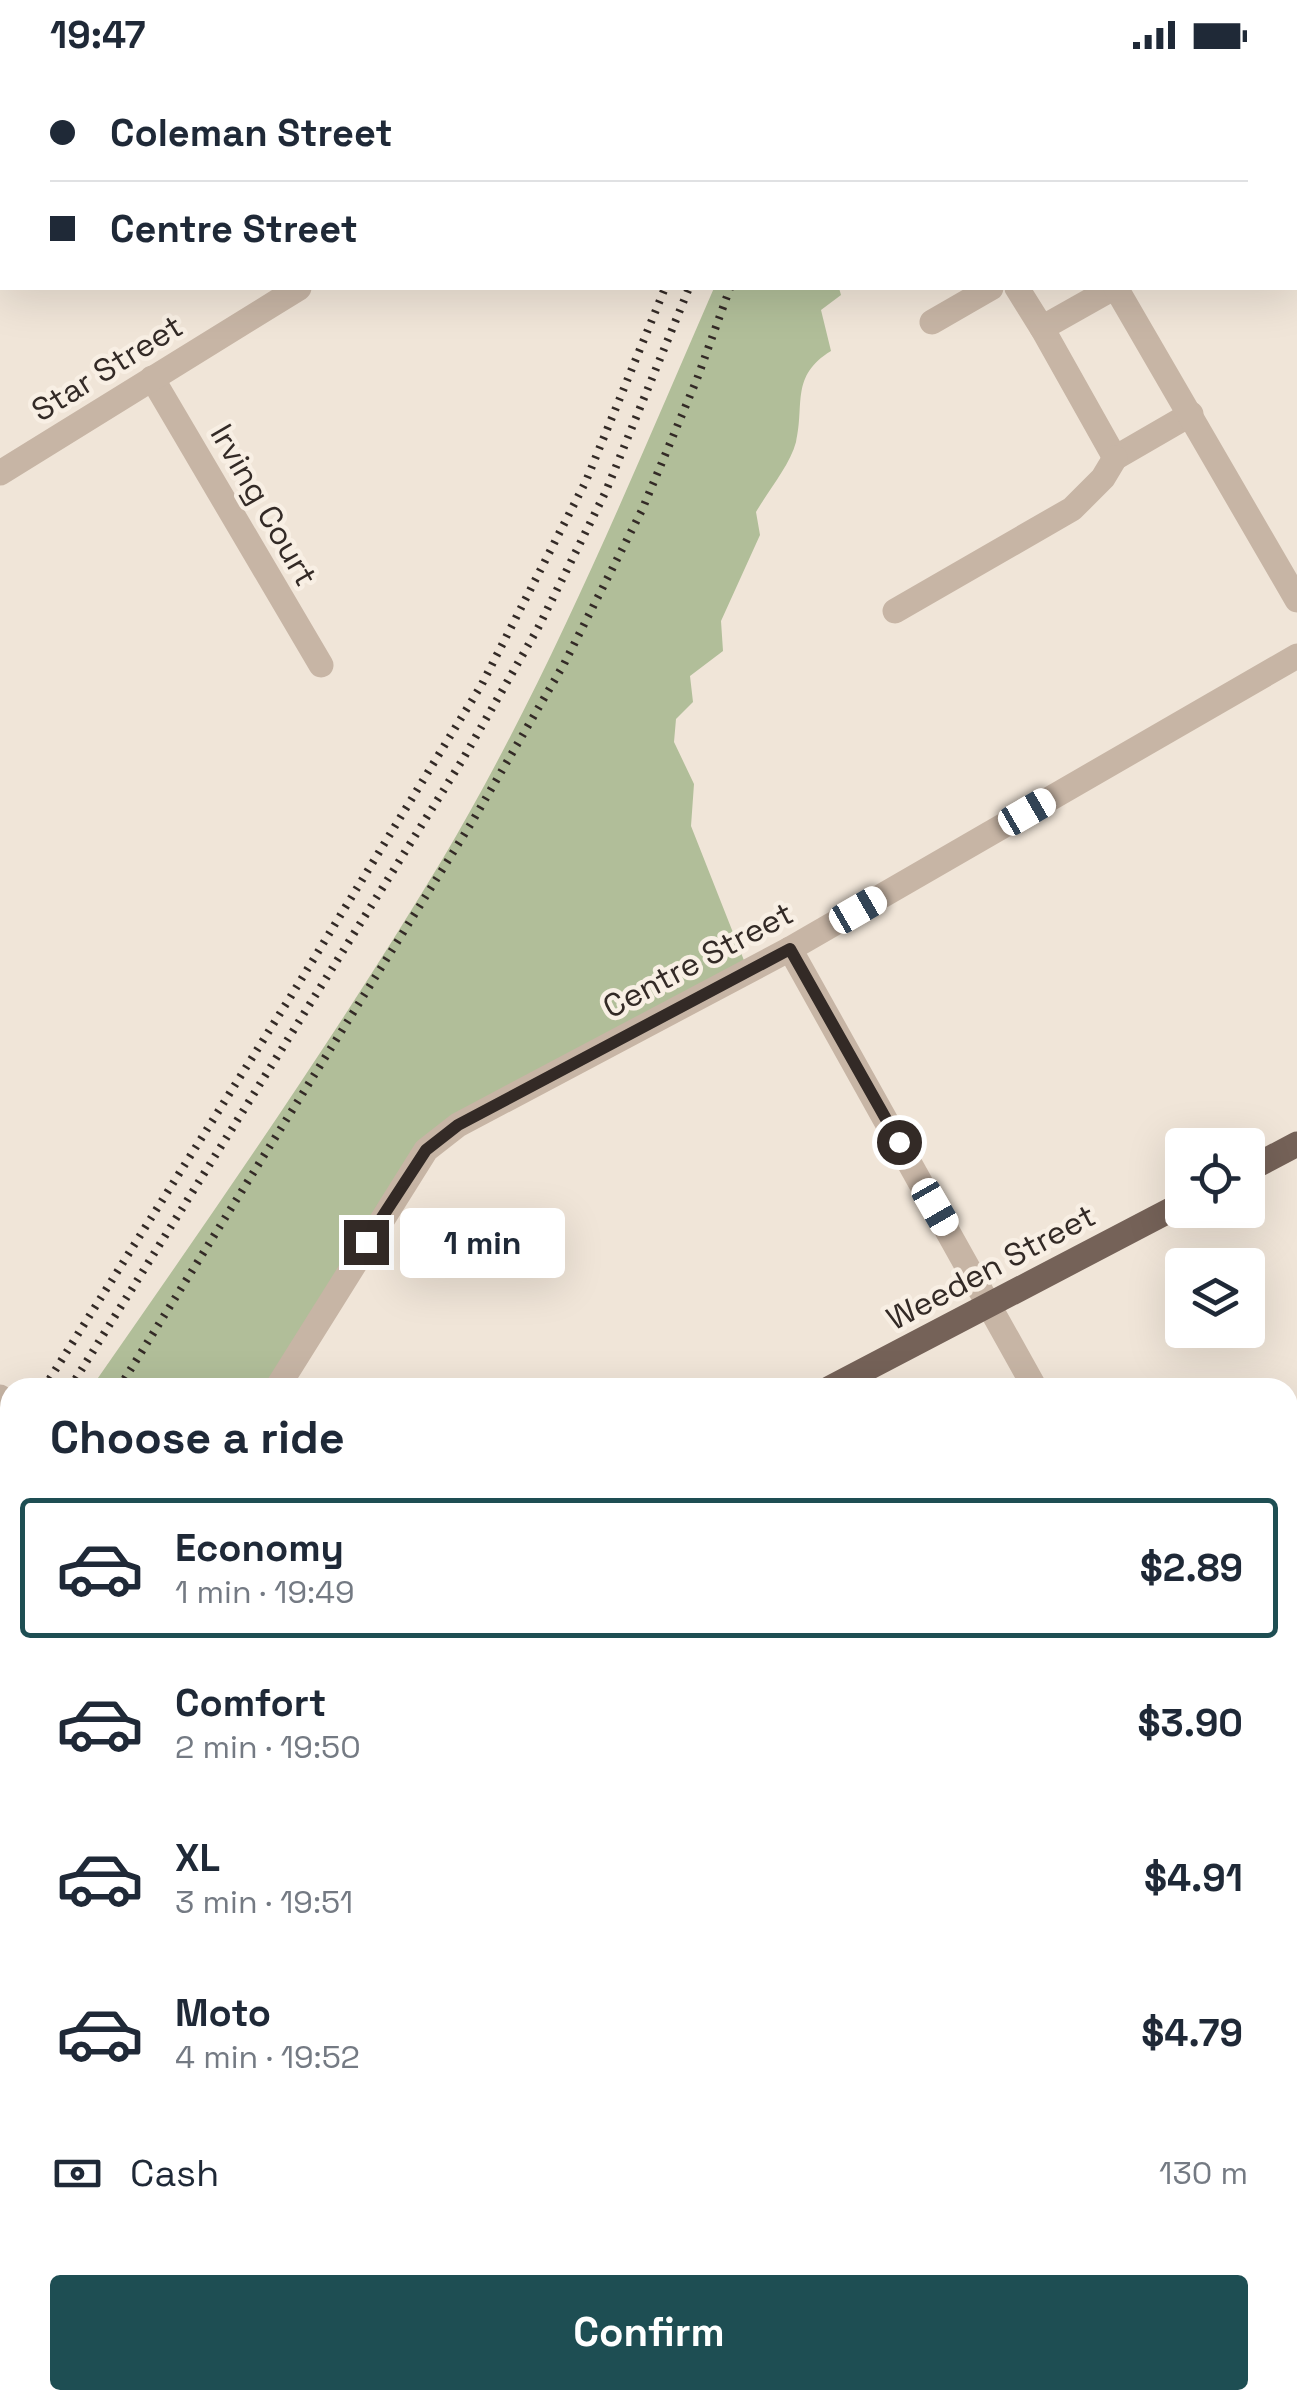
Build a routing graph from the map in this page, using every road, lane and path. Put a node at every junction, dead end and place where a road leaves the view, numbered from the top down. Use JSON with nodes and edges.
{"nodes":[{"id":1,"x":296,"y":290,"type":"edge"},
{"id":2,"x":988,"y":290,"type":"edge"},
{"id":3,"x":1018,"y":290,"type":"edge"},
{"id":4,"x":1110,"y":290,"type":"edge"},
{"id":5,"x":1115,"y":290,"type":"edge"},
{"id":6,"x":932,"y":322,"type":"dead end"},
{"id":7,"x":1042,"y":328,"type":"junction"},
{"id":8,"x":152,"y":378,"type":"junction"},
{"id":9,"x":1191,"y":414,"type":"junction"},
{"id":10,"x":1115,"y":458,"type":"junction"},
{"id":11,"x":0,"y":472,"type":"edge"},
{"id":12,"x":1297,"y":600,"type":"edge"},
{"id":13,"x":895,"y":611,"type":"dead end"},
{"id":14,"x":1297,"y":656,"type":"edge"},
{"id":15,"x":321,"y":665,"type":"dead end"},
{"id":16,"x":790,"y":949,"type":"junction"},
{"id":17,"x":1297,"y":1144,"type":"edge"},
{"id":18,"x":1265,"y":1161,"type":"edge"},
{"id":19,"x":1165,"y":1213,"type":"edge"},
{"id":20,"x":990,"y":1304,"type":"junction"},
{"id":21,"x":282,"y":1378,"type":"edge"},
{"id":22,"x":849,"y":1378,"type":"edge"},
{"id":23,"x":1029,"y":1378,"type":"edge"}],
"edges":[{"from":1,"to":8,"type":"street","name":"Star Street"},
{"from":2,"to":6,"type":"street"},
{"from":3,"to":7,"type":"street"},
{"from":4,"to":7,"type":"street"},
{"from":5,"to":9,"type":"street"},
{"from":7,"to":10,"type":"street"},
{"from":8,"to":11,"type":"street","name":"Star Street"},
{"from":8,"to":15,"type":"street","name":"Irving Court"},
{"from":9,"to":10,"type":"street"},
{"from":9,"to":12,"type":"street"},
{"from":10,"to":13,"type":"street"},
{"from":14,"to":16,"type":"street","name":"Centre Street"},
{"from":16,"to":20,"type":"street"},
{"from":16,"to":21,"type":"street","name":"Centre Street"},
{"from":17,"to":18,"type":"main road"},
{"from":19,"to":20,"type":"main road","name":"Weeden Street"},
{"from":20,"to":22,"type":"main road","name":"Weeden Street"},
{"from":20,"to":23,"type":"street"}]}
